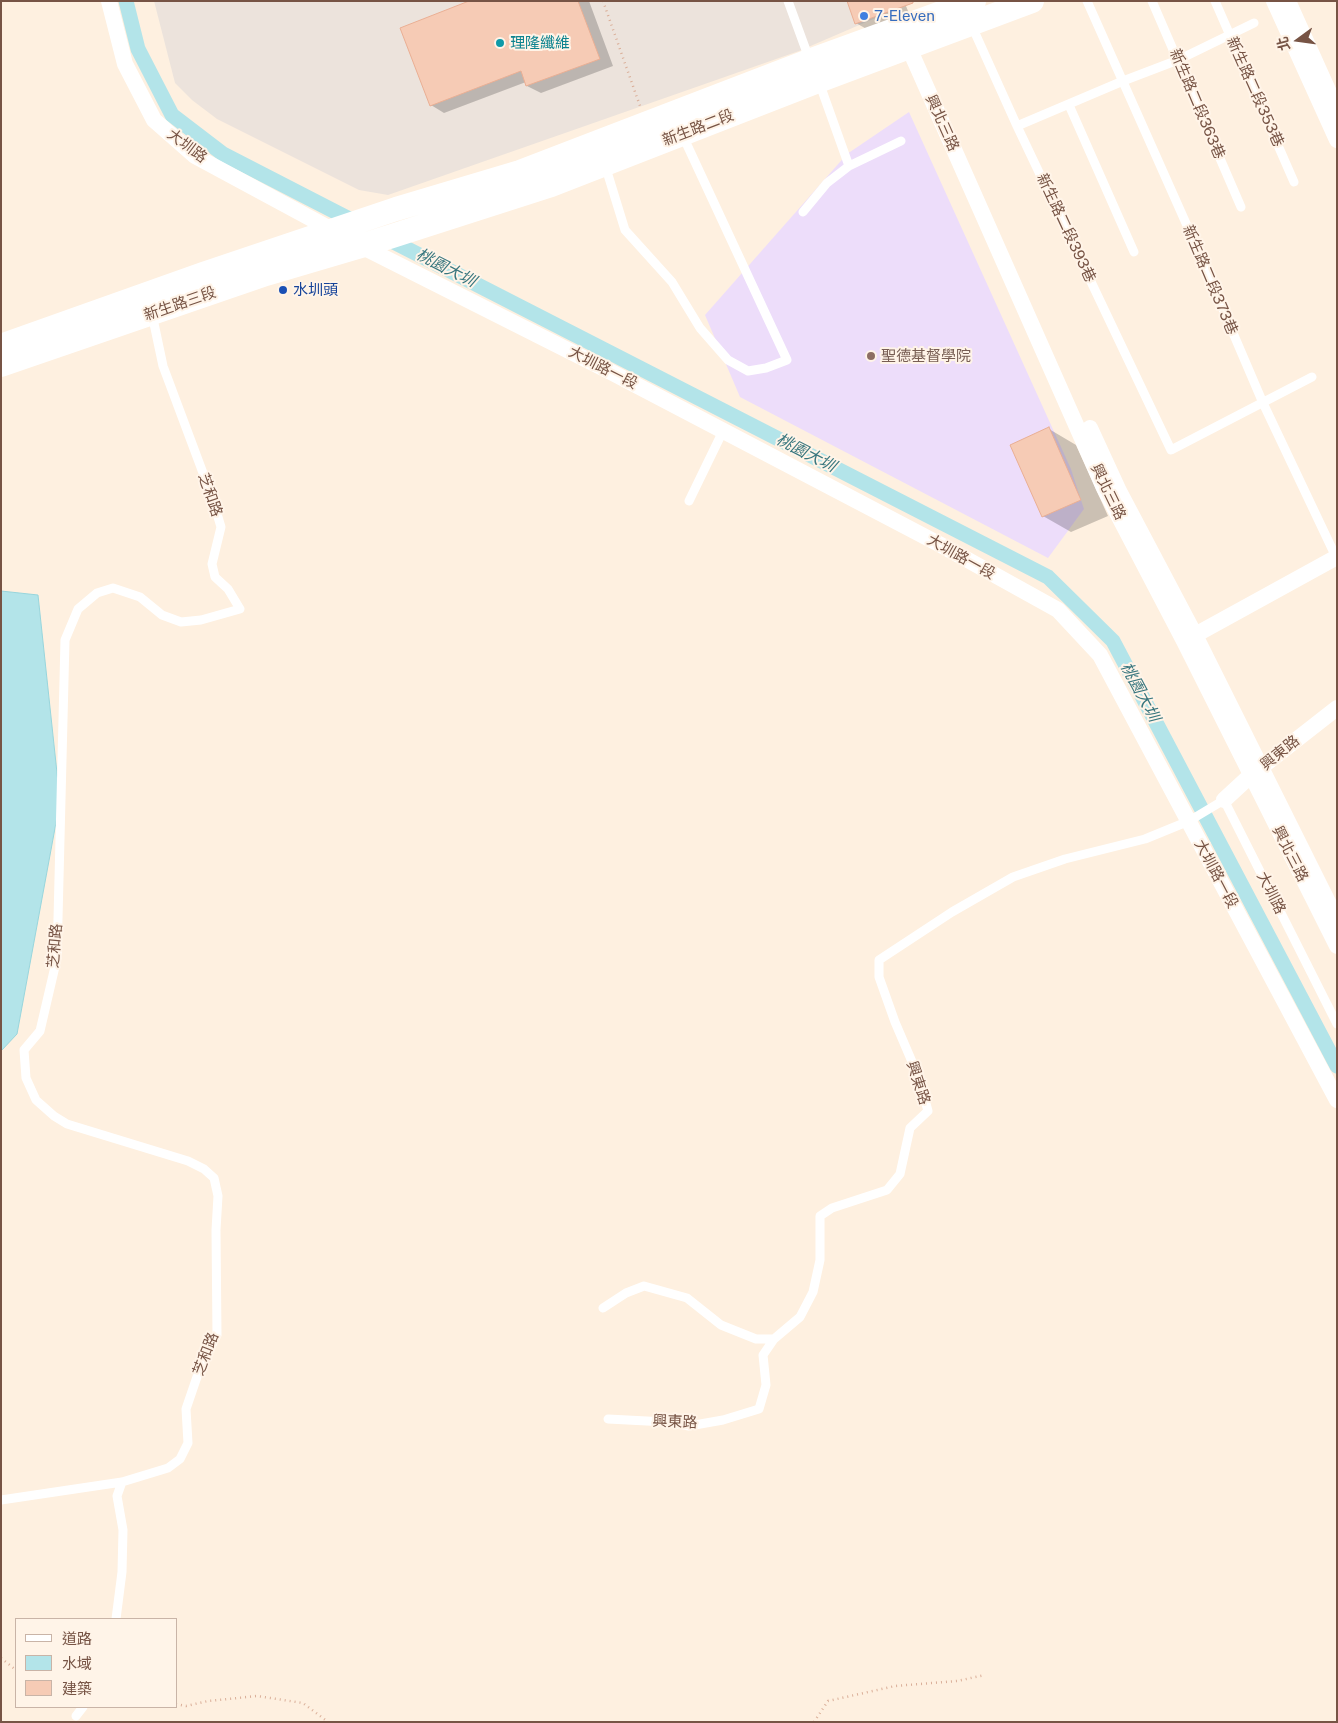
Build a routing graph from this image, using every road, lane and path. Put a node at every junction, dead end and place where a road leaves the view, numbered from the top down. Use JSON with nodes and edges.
{"nodes":[{"id":1,"x":109,"y":1,"type":"edge"},
{"id":2,"x":603,"y":1,"type":"edge"},
{"id":3,"x":788,"y":1,"type":"edge"},
{"id":4,"x":1087,"y":1,"type":"edge"},
{"id":5,"x":1152,"y":1,"type":"edge"},
{"id":6,"x":1216,"y":1,"type":"edge"},
{"id":7,"x":1274,"y":1,"type":"edge"},
{"id":8,"x":1288,"y":1,"type":"edge"},
{"id":9,"x":1029,"y":2,"type":"edge"},
{"id":10,"x":969,"y":12,"type":"edge"},
{"id":11,"x":1254,"y":23,"type":"dead end"},
{"id":12,"x":1230,"y":36,"type":"junction"},
{"id":13,"x":911,"y":39,"type":"junction"},
{"id":14,"x":1178,"y":60,"type":"junction"},
{"id":15,"x":814,"y":71,"type":"junction"},
{"id":16,"x":1123,"y":81,"type":"junction"},
{"id":17,"x":1069,"y":105,"type":"junction"},
{"id":18,"x":1337,"y":110,"type":"edge"},
{"id":19,"x":647,"y":124,"type":"junction"},
{"id":20,"x":1017,"y":126,"type":"junction"},
{"id":21,"x":682,"y":134,"type":"junction"},
{"id":22,"x":1337,"y":140,"type":"edge"},
{"id":23,"x":901,"y":142,"type":"dead end"},
{"id":24,"x":604,"y":163,"type":"junction"},
{"id":25,"x":849,"y":166,"type":"junction"},
{"id":26,"x":1294,"y":182,"type":"dead end"},
{"id":27,"x":1241,"y":207,"type":"dead end"},
{"id":28,"x":803,"y":212,"type":"dead end"},
{"id":29,"x":334,"y":231,"type":"junction"},
{"id":30,"x":361,"y":246,"type":"junction"},
{"id":31,"x":1134,"y":252,"type":"dead end"},
{"id":32,"x":152,"y":313,"type":"junction"},
{"id":33,"x":1,"y":346,"type":"edge"},
{"id":34,"x":1,"y":365,"type":"edge"},
{"id":35,"x":1312,"y":378,"type":"dead end"},
{"id":36,"x":1263,"y":403,"type":"junction"},
{"id":37,"x":722,"y":430,"type":"junction"},
{"id":38,"x":689,"y":501,"type":"dead end"},
{"id":39,"x":1337,"y":558,"type":"edge"},
{"id":40,"x":1190,"y":638,"type":"junction"},
{"id":41,"x":1337,"y":708,"type":"edge"},
{"id":42,"x":1255,"y":773,"type":"junction"},
{"id":43,"x":1221,"y":803,"type":"junction"},
{"id":44,"x":1189,"y":822,"type":"junction"},
{"id":45,"x":1337,"y":920,"type":"edge"},
{"id":46,"x":1337,"y":946,"type":"edge"},
{"id":47,"x":1337,"y":1024,"type":"edge"},
{"id":48,"x":1337,"y":1100,"type":"edge"},
{"id":49,"x":603,"y":1308,"type":"dead end"},
{"id":50,"x":774,"y":1339,"type":"junction"},
{"id":51,"x":608,"y":1419,"type":"dead end"},
{"id":52,"x":122,"y":1482,"type":"junction"},
{"id":53,"x":1,"y":1500,"type":"edge"},
{"id":54,"x":116,"y":1618,"type":"edge"},
{"id":55,"x":1,"y":1658,"type":"edge"},
{"id":56,"x":15,"y":1669,"type":"edge"},
{"id":57,"x":985,"y":1675,"type":"dead end"},
{"id":58,"x":178,"y":1704,"type":"edge"},
{"id":59,"x":82,"y":1708,"type":"edge"},
{"id":60,"x":76,"y":1716,"type":"dead end"},
{"id":61,"x":328,"y":1722,"type":"edge"},
{"id":62,"x":814,"y":1722,"type":"edge"}],
"edges":[{"from":1,"to":29,"type":"street","name":"大圳路"},
{"from":2,"to":19,"type":"path"},
{"from":3,"to":15,"type":"lane"},
{"from":4,"to":16,"type":"lane","name":"新生路二段373巷"},
{"from":5,"to":14,"type":"lane","name":"新生路二段363巷"},
{"from":6,"to":12,"type":"lane","name":"新生路二段353巷"},
{"from":7,"to":22,"type":"street"},
{"from":8,"to":18,"type":"street"},
{"from":9,"to":10,"type":"main road","name":"新生路二段"},
{"from":10,"to":13,"type":"main road","name":"新生路二段"},
{"from":10,"to":20,"type":"lane","name":"新生路二段393巷"},
{"from":11,"to":12,"type":"lane"},
{"from":12,"to":14,"type":"lane"},
{"from":12,"to":26,"type":"lane","name":"新生路二段353巷"},
{"from":13,"to":15,"type":"main road","name":"新生路二段"},
{"from":13,"to":40,"type":"street","name":"興北三路"},
{"from":14,"to":16,"type":"lane"},
{"from":14,"to":27,"type":"lane","name":"新生路二段363巷"},
{"from":15,"to":19,"type":"main road","name":"新生路二段"},
{"from":15,"to":21,"type":"main road","name":"新生路二段"},
{"from":15,"to":25,"type":"lane"},
{"from":16,"to":17,"type":"lane"},
{"from":16,"to":36,"type":"lane","name":"新生路二段373巷"},
{"from":17,"to":20,"type":"lane"},
{"from":17,"to":31,"type":"lane"},
{"from":19,"to":29,"type":"main road","name":"新生路二段"},
{"from":20,"to":36,"type":"lane","name":"新生路二段393巷"},
{"from":21,"to":24,"type":"main road","name":"新生路二段"},
{"from":21,"to":24,"type":"lane"},
{"from":23,"to":25,"type":"lane"},
{"from":24,"to":30,"type":"main road","name":"新生路二段"},
{"from":25,"to":28,"type":"lane"},
{"from":29,"to":33,"type":"main road","name":"新生路三段"},
{"from":30,"to":32,"type":"main road","name":"新生路三段"},
{"from":30,"to":37,"type":"street","name":"大圳路一段"},
{"from":32,"to":34,"type":"main road","name":"新生路三段"},
{"from":32,"to":52,"type":"lane","name":"芝和路"},
{"from":35,"to":36,"type":"lane"},
{"from":36,"to":39,"type":"lane","name":"新生路二段373巷"},
{"from":37,"to":38,"type":"lane"},
{"from":37,"to":44,"type":"street","name":"大圳路一段"},
{"from":39,"to":40,"type":"street"},
{"from":40,"to":42,"type":"street","name":"興北三路"},
{"from":41,"to":42,"type":"street","name":"興東路"},
{"from":42,"to":43,"type":"street","name":"興東路"},
{"from":42,"to":45,"type":"street"},
{"from":42,"to":46,"type":"street","name":"興北三路"},
{"from":43,"to":44,"type":"lane"},
{"from":43,"to":47,"type":"lane","name":"大圳路"},
{"from":44,"to":48,"type":"street","name":"大圳路一段"},
{"from":44,"to":50,"type":"lane","name":"興東路"},
{"from":49,"to":50,"type":"lane"},
{"from":50,"to":51,"type":"lane","name":"興東路"},
{"from":52,"to":53,"type":"lane","name":"芝和路"},
{"from":52,"to":54,"type":"lane"},
{"from":55,"to":56,"type":"path"},
{"from":57,"to":62,"type":"path"},
{"from":58,"to":61,"type":"path"},
{"from":59,"to":60,"type":"lane"}]}
